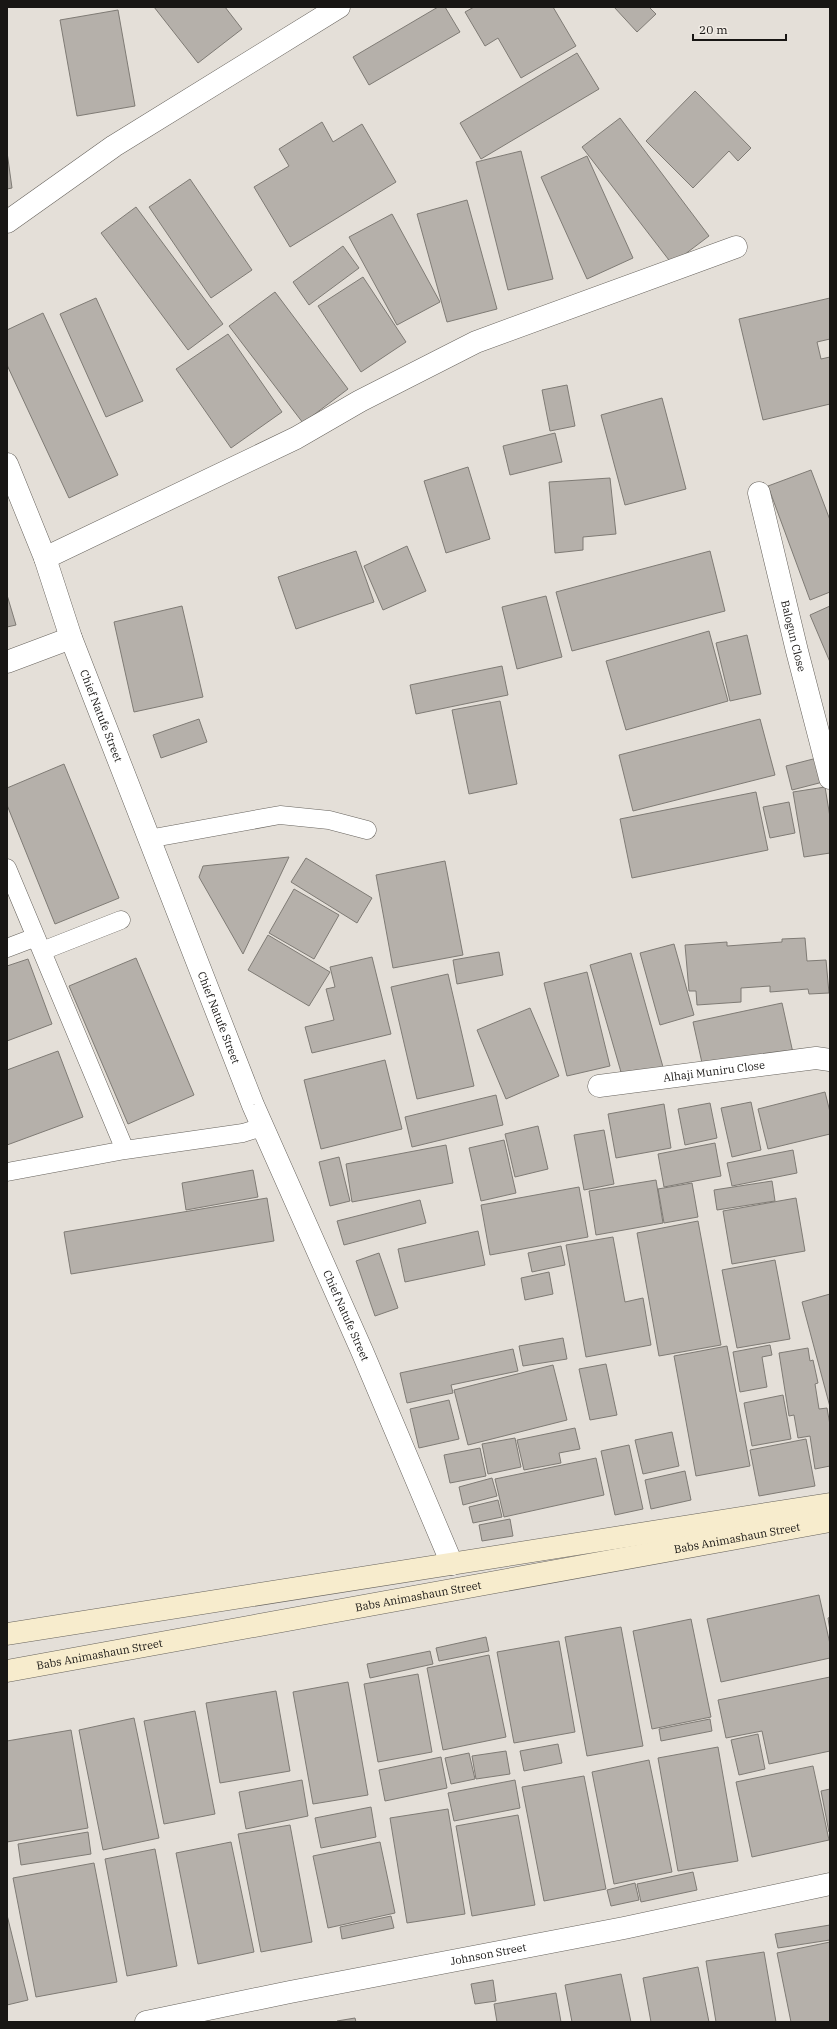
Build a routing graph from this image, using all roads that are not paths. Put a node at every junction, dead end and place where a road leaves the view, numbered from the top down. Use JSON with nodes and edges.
{"nodes":[{"id":1,"x":339,"y":7,"type":"edge"},
{"id":2,"x":7,"y":222,"type":"edge"},
{"id":3,"x":736,"y":247,"type":"dead end"},
{"id":4,"x":7,"y":464,"type":"edge"},
{"id":5,"x":759,"y":493,"type":"dead end"},
{"id":6,"x":45,"y":558,"type":"junction"},
{"id":7,"x":71,"y":638,"type":"junction"},
{"id":8,"x":7,"y":662,"type":"edge"},
{"id":9,"x":830,"y":778,"type":"edge"},
{"id":10,"x":367,"y":830,"type":"dead end"},
{"id":11,"x":148,"y":839,"type":"junction"},
{"id":12,"x":7,"y":868,"type":"edge"},
{"id":13,"x":121,"y":920,"type":"dead end"},
{"id":14,"x":39,"y":944,"type":"junction"},
{"id":15,"x":7,"y":948,"type":"edge"},
{"id":16,"x":830,"y":1060,"type":"edge"},
{"id":17,"x":599,"y":1086,"type":"dead end"},
{"id":18,"x":262,"y":1127,"type":"junction"},
{"id":19,"x":125,"y":1150,"type":"junction"},
{"id":20,"x":7,"y":1172,"type":"edge"},
{"id":21,"x":830,"y":1504,"type":"edge"},
{"id":22,"x":830,"y":1521,"type":"edge"},
{"id":23,"x":452,"y":1564,"type":"junction"},
{"id":24,"x":7,"y":1634,"type":"edge"},
{"id":25,"x":7,"y":1672,"type":"edge"},
{"id":26,"x":830,"y":1884,"type":"edge"},
{"id":27,"x":146,"y":2022,"type":"edge"}],
"edges":[{"from":1,"to":2,"type":"street"},
{"from":3,"to":6,"type":"street"},
{"from":4,"to":6,"type":"street","name":"Chief Natufe Street"},
{"from":5,"to":9,"type":"street","name":"Balogun Close"},
{"from":6,"to":7,"type":"street","name":"Chief Natufe Street"},
{"from":7,"to":8,"type":"street"},
{"from":7,"to":11,"type":"street","name":"Chief Natufe Street"},
{"from":10,"to":11,"type":"lane"},
{"from":11,"to":18,"type":"street","name":"Chief Natufe Street"},
{"from":12,"to":14,"type":"lane"},
{"from":13,"to":14,"type":"lane"},
{"from":14,"to":15,"type":"lane"},
{"from":14,"to":19,"type":"lane"},
{"from":16,"to":17,"type":"street","name":"Alhaji Muniru Close"},
{"from":18,"to":19,"type":"lane"},
{"from":18,"to":23,"type":"street","name":"Chief Natufe Street"},
{"from":19,"to":20,"type":"lane"},
{"from":21,"to":23,"type":"main road","name":"Babs Animashaun Street"},
{"from":22,"to":25,"type":"main road","name":"Babs Animashaun Street"},
{"from":23,"to":24,"type":"main road","name":"Babs Animashaun Street"},
{"from":26,"to":27,"type":"street","name":"Johnson Street"}]}
